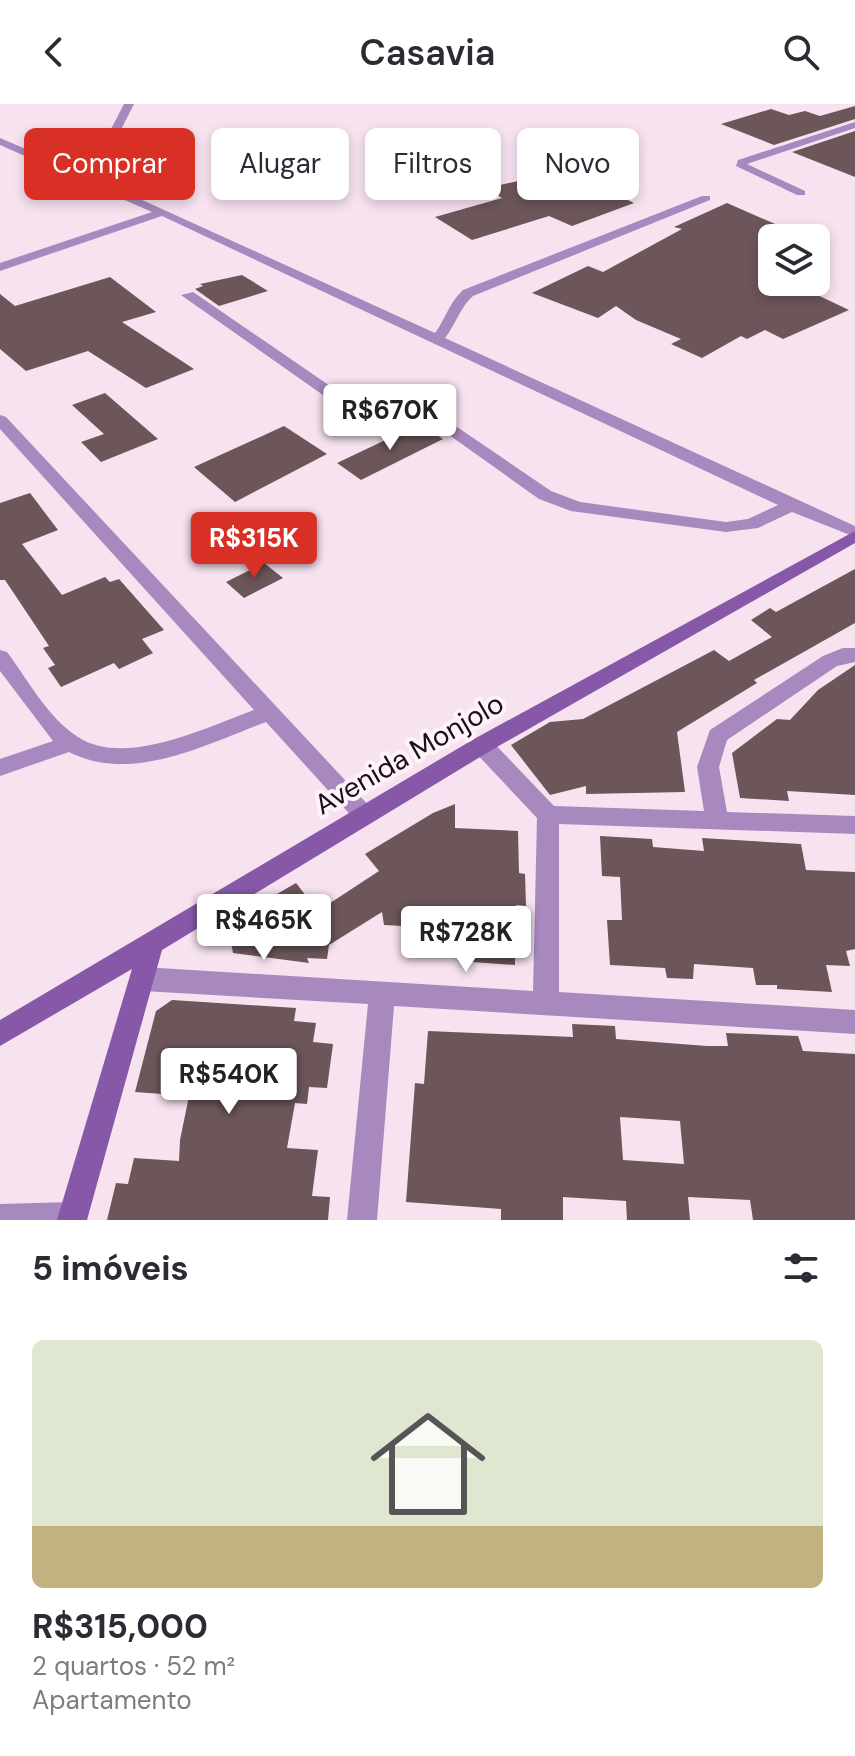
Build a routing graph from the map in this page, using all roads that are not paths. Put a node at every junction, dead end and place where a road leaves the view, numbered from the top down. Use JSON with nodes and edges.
{"nodes":[{"id":1,"x":129,"y":104,"type":"edge"},
{"id":2,"x":855,"y":125,"type":"edge"},
{"id":3,"x":117,"y":128,"type":"edge"},
{"id":4,"x":0,"y":141,"type":"edge"},
{"id":5,"x":24,"y":151,"type":"edge"},
{"id":6,"x":801,"y":193,"type":"dead end"},
{"id":7,"x":706,"y":198,"type":"dead end"},
{"id":8,"x":136,"y":200,"type":"edge"},
{"id":9,"x":163,"y":212,"type":"junction"},
{"id":10,"x":0,"y":267,"type":"edge"},
{"id":11,"x":188,"y":295,"type":"dead end"},
{"id":12,"x":437,"y":340,"type":"junction"},
{"id":13,"x":0,"y":420,"type":"edge"},
{"id":14,"x":792,"y":505,"type":"junction"},
{"id":15,"x":855,"y":534,"type":"edge"},
{"id":16,"x":855,"y":655,"type":"edge"},
{"id":17,"x":0,"y":657,"type":"edge"},
{"id":18,"x":270,"y":712,"type":"junction"},
{"id":19,"x":70,"y":743,"type":"junction"},
{"id":20,"x":482,"y":745,"type":"junction"},
{"id":21,"x":0,"y":768,"type":"edge"},
{"id":22,"x":364,"y":815,"type":"junction"},
{"id":23,"x":548,"y":815,"type":"junction"},
{"id":24,"x":717,"y":822,"type":"junction"},
{"id":25,"x":855,"y":825,"type":"edge"},
{"id":26,"x":152,"y":942,"type":"junction"},
{"id":27,"x":143,"y":979,"type":"junction"},
{"id":28,"x":382,"y":995,"type":"junction"},
{"id":29,"x":546,"y":1004,"type":"junction"},
{"id":30,"x":855,"y":1022,"type":"edge"},
{"id":31,"x":0,"y":1034,"type":"edge"},
{"id":32,"x":0,"y":1219,"type":"edge"},
{"id":33,"x":72,"y":1219,"type":"edge"},
{"id":34,"x":362,"y":1220,"type":"edge"}],
"edges":[{"from":1,"to":3,"type":"street"},
{"from":2,"to":6,"type":"street"},
{"from":4,"to":5,"type":"street"},
{"from":7,"to":12,"type":"street"},
{"from":8,"to":9,"type":"street"},
{"from":9,"to":10,"type":"street"},
{"from":9,"to":12,"type":"street"},
{"from":11,"to":14,"type":"street"},
{"from":12,"to":14,"type":"street"},
{"from":13,"to":18,"type":"street"},
{"from":14,"to":15,"type":"street"},
{"from":15,"to":20,"type":"street","name":"Avenida Monjolo"},
{"from":16,"to":24,"type":"street"},
{"from":17,"to":19,"type":"street"},
{"from":18,"to":19,"type":"street"},
{"from":18,"to":22,"type":"street"},
{"from":19,"to":21,"type":"street"},
{"from":20,"to":22,"type":"street","name":"Avenida Monjolo"},
{"from":20,"to":23,"type":"street"},
{"from":22,"to":26,"type":"street","name":"Avenida Monjolo"},
{"from":23,"to":24,"type":"street"},
{"from":23,"to":29,"type":"street"},
{"from":24,"to":25,"type":"street"},
{"from":26,"to":27,"type":"street"},
{"from":26,"to":31,"type":"street","name":"Avenida Monjolo"},
{"from":27,"to":28,"type":"street"},
{"from":27,"to":33,"type":"street"},
{"from":28,"to":29,"type":"street"},
{"from":28,"to":34,"type":"street"},
{"from":29,"to":30,"type":"street"},
{"from":32,"to":33,"type":"street"}]}
